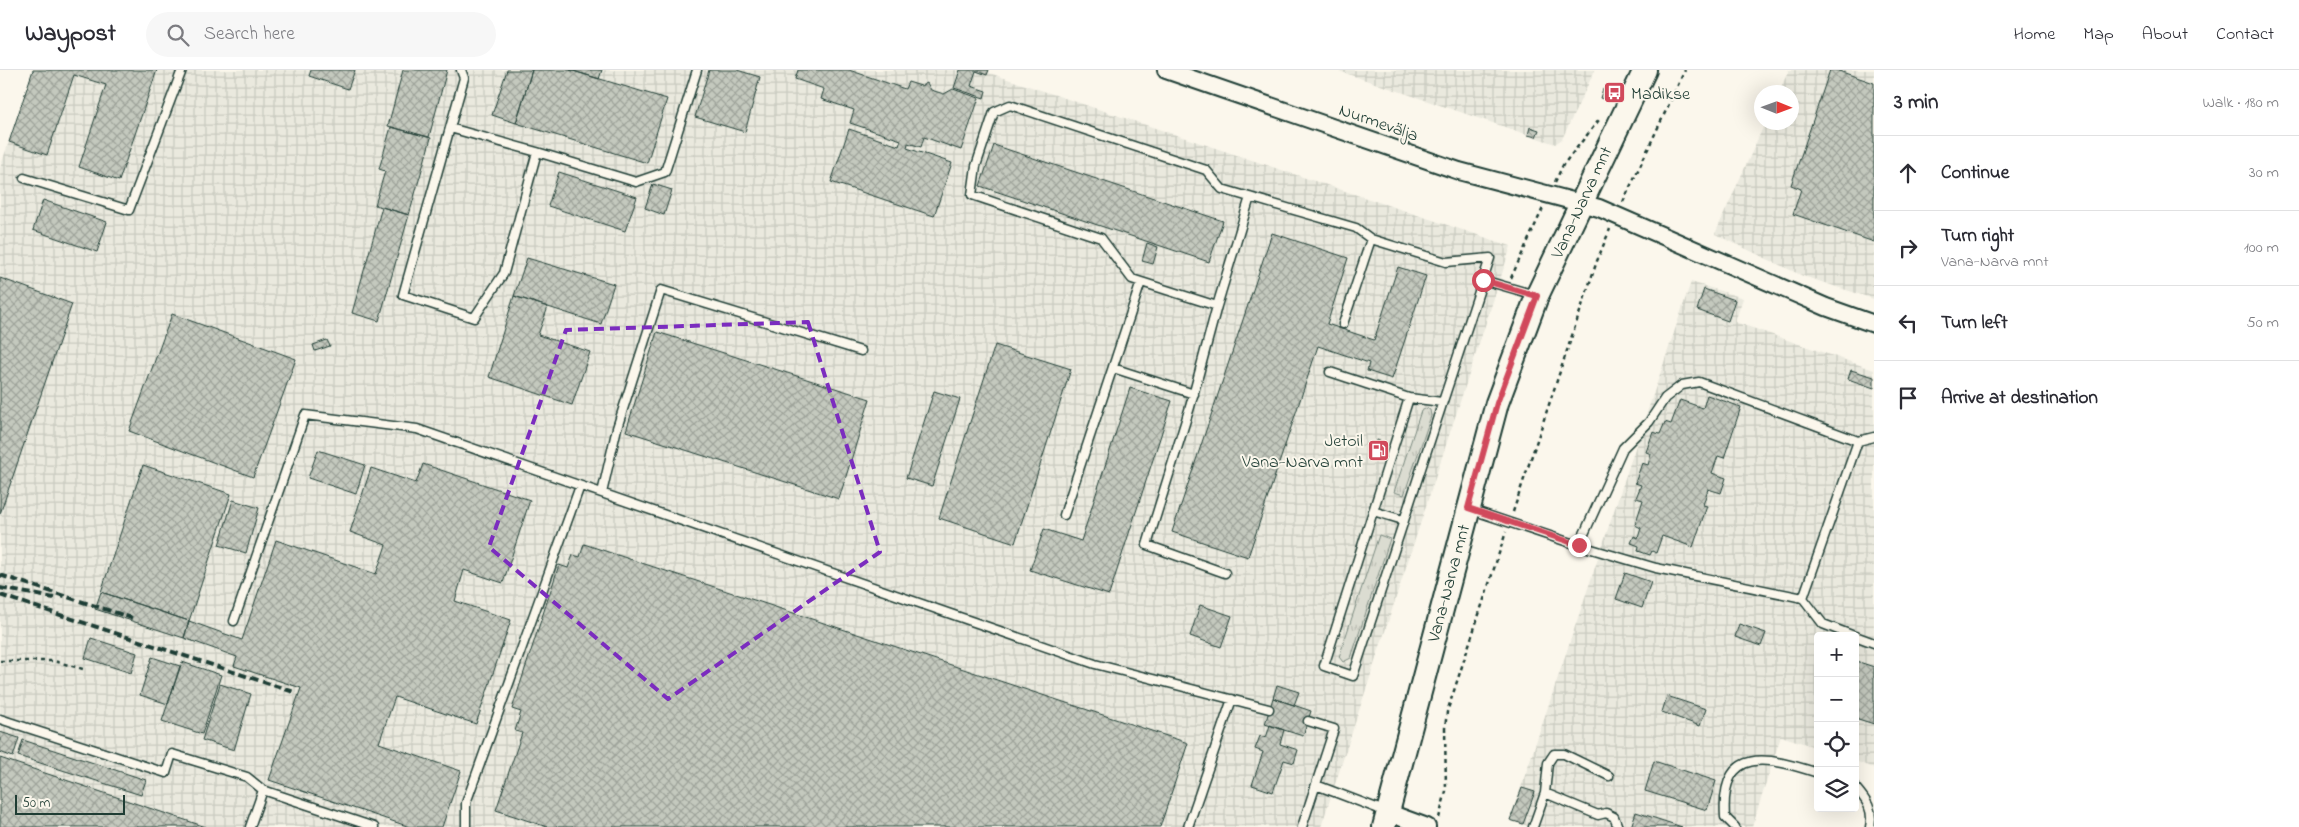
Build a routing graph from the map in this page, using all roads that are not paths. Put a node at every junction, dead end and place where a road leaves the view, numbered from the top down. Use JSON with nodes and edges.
{"nodes":[{"id":1,"x":182,"y":70,"type":"edge"},
{"id":2,"x":461,"y":70,"type":"edge"},
{"id":3,"x":697,"y":70,"type":"edge"},
{"id":4,"x":1166,"y":70,"type":"edge"},
{"id":5,"x":1645,"y":70,"type":"edge"},
{"id":6,"x":450,"y":128,"type":"junction"},
{"id":7,"x":537,"y":152,"type":"junction"},
{"id":8,"x":24,"y":178,"type":"dead end"},
{"id":9,"x":1250,"y":197,"type":"junction"},
{"id":10,"x":1582,"y":202,"type":"junction"},
{"id":11,"x":1371,"y":240,"type":"junction"},
{"id":12,"x":1483,"y":280,"type":"junction"},
{"id":13,"x":1141,"y":282,"type":"junction"},
{"id":14,"x":1537,"y":296,"type":"junction"},
{"id":15,"x":1217,"y":306,"type":"junction"},
{"id":16,"x":1343,"y":324,"type":"dead end"},
{"id":17,"x":1874,"y":324,"type":"edge"},
{"id":18,"x":861,"y":351,"type":"dead end"},
{"id":19,"x":1113,"y":368,"type":"junction"},
{"id":20,"x":1330,"y":372,"type":"dead end"},
{"id":21,"x":1194,"y":394,"type":"junction"},
{"id":22,"x":1409,"y":398,"type":"junction"},
{"id":23,"x":1442,"y":402,"type":"junction"},
{"id":24,"x":1874,"y":437,"type":"edge"},
{"id":25,"x":1858,"y":441,"type":"junction"},
{"id":26,"x":580,"y":486,"type":"junction"},
{"id":27,"x":602,"y":493,"type":"junction"},
{"id":28,"x":1468,"y":508,"type":"junction"},
{"id":29,"x":1373,"y":511,"type":"junction"},
{"id":30,"x":1064,"y":515,"type":"dead end"},
{"id":31,"x":1404,"y":520,"type":"junction"},
{"id":32,"x":1579,"y":545,"type":"junction"},
{"id":33,"x":1225,"y":573,"type":"dead end"},
{"id":34,"x":1803,"y":598,"type":"junction"},
{"id":35,"x":234,"y":621,"type":"dead end"},
{"id":36,"x":1844,"y":632,"type":"edge"},
{"id":37,"x":1859,"y":637,"type":"edge"},
{"id":38,"x":1874,"y":643,"type":"edge"},
{"id":39,"x":1232,"y":700,"type":"junction"},
{"id":40,"x":1269,"y":709,"type":"dead end"},
{"id":41,"x":0,"y":719,"type":"edge"},
{"id":42,"x":1308,"y":721,"type":"dead end"},
{"id":43,"x":1814,"y":772,"type":"edge"},
{"id":44,"x":1609,"y":776,"type":"dead end"},
{"id":45,"x":1316,"y":785,"type":"junction"},
{"id":46,"x":263,"y":790,"type":"junction"},
{"id":47,"x":1859,"y":792,"type":"edge"},
{"id":48,"x":1545,"y":793,"type":"junction"},
{"id":49,"x":1386,"y":820,"type":"edge"},
{"id":50,"x":250,"y":827,"type":"edge"},
{"id":51,"x":374,"y":827,"type":"edge"},
{"id":52,"x":466,"y":827,"type":"edge"},
{"id":53,"x":1188,"y":827,"type":"edge"},
{"id":54,"x":1302,"y":827,"type":"edge"},
{"id":55,"x":1427,"y":827,"type":"edge"},
{"id":56,"x":1532,"y":827,"type":"edge"},
{"id":57,"x":1618,"y":827,"type":"edge"},
{"id":58,"x":1735,"y":827,"type":"edge"},
{"id":59,"x":1870,"y":827,"type":"edge"}],
"edges":[{"from":1,"to":8,"type":"lane"},
{"from":2,"to":6,"type":"lane"},
{"from":3,"to":7,"type":"lane"},
{"from":4,"to":10,"type":"street","name":"Nurmevälja"},
{"from":5,"to":10,"type":"main road","name":"Vana-Narva mnt"},
{"from":6,"to":7,"type":"lane"},
{"from":6,"to":7,"type":"lane"},
{"from":9,"to":11,"type":"lane"},
{"from":9,"to":13,"type":"lane"},
{"from":9,"to":15,"type":"lane"},
{"from":10,"to":14,"type":"main road","name":"Vana-Narva mnt"},
{"from":10,"to":17,"type":"street"},
{"from":11,"to":12,"type":"lane"},
{"from":11,"to":16,"type":"lane"},
{"from":12,"to":14,"type":"lane"},
{"from":12,"to":23,"type":"lane"},
{"from":13,"to":15,"type":"lane"},
{"from":13,"to":19,"type":"lane"},
{"from":14,"to":28,"type":"main road","name":"Vana-Narva mnt"},
{"from":15,"to":21,"type":"lane"},
{"from":18,"to":27,"type":"lane"},
{"from":19,"to":21,"type":"lane"},
{"from":19,"to":30,"type":"lane"},
{"from":20,"to":22,"type":"lane"},
{"from":21,"to":33,"type":"lane"},
{"from":22,"to":23,"type":"lane"},
{"from":22,"to":29,"type":"lane"},
{"from":23,"to":31,"type":"lane"},
{"from":24,"to":25,"type":"lane"},
{"from":25,"to":32,"type":"lane"},
{"from":25,"to":34,"type":"lane"},
{"from":26,"to":27,"type":"lane"},
{"from":26,"to":35,"type":"lane"},
{"from":26,"to":52,"type":"lane"},
{"from":27,"to":39,"type":"lane"},
{"from":28,"to":32,"type":"lane"},
{"from":28,"to":49,"type":"main road","name":"Vana-Narva mnt"},
{"from":29,"to":31,"type":"lane"},
{"from":29,"to":31,"type":"lane"},
{"from":32,"to":34,"type":"lane"},
{"from":34,"to":36,"type":"lane"},
{"from":37,"to":38,"type":"lane"},
{"from":39,"to":40,"type":"lane"},
{"from":39,"to":53,"type":"lane"},
{"from":41,"to":46,"type":"lane"},
{"from":42,"to":45,"type":"lane"},
{"from":43,"to":58,"type":"lane"},
{"from":44,"to":48,"type":"lane"},
{"from":45,"to":49,"type":"lane"},
{"from":45,"to":54,"type":"lane"},
{"from":46,"to":50,"type":"lane"},
{"from":46,"to":51,"type":"lane"},
{"from":47,"to":59,"type":"lane"},
{"from":48,"to":56,"type":"lane"},
{"from":48,"to":57,"type":"lane"},
{"from":49,"to":55,"type":"street"}]}
